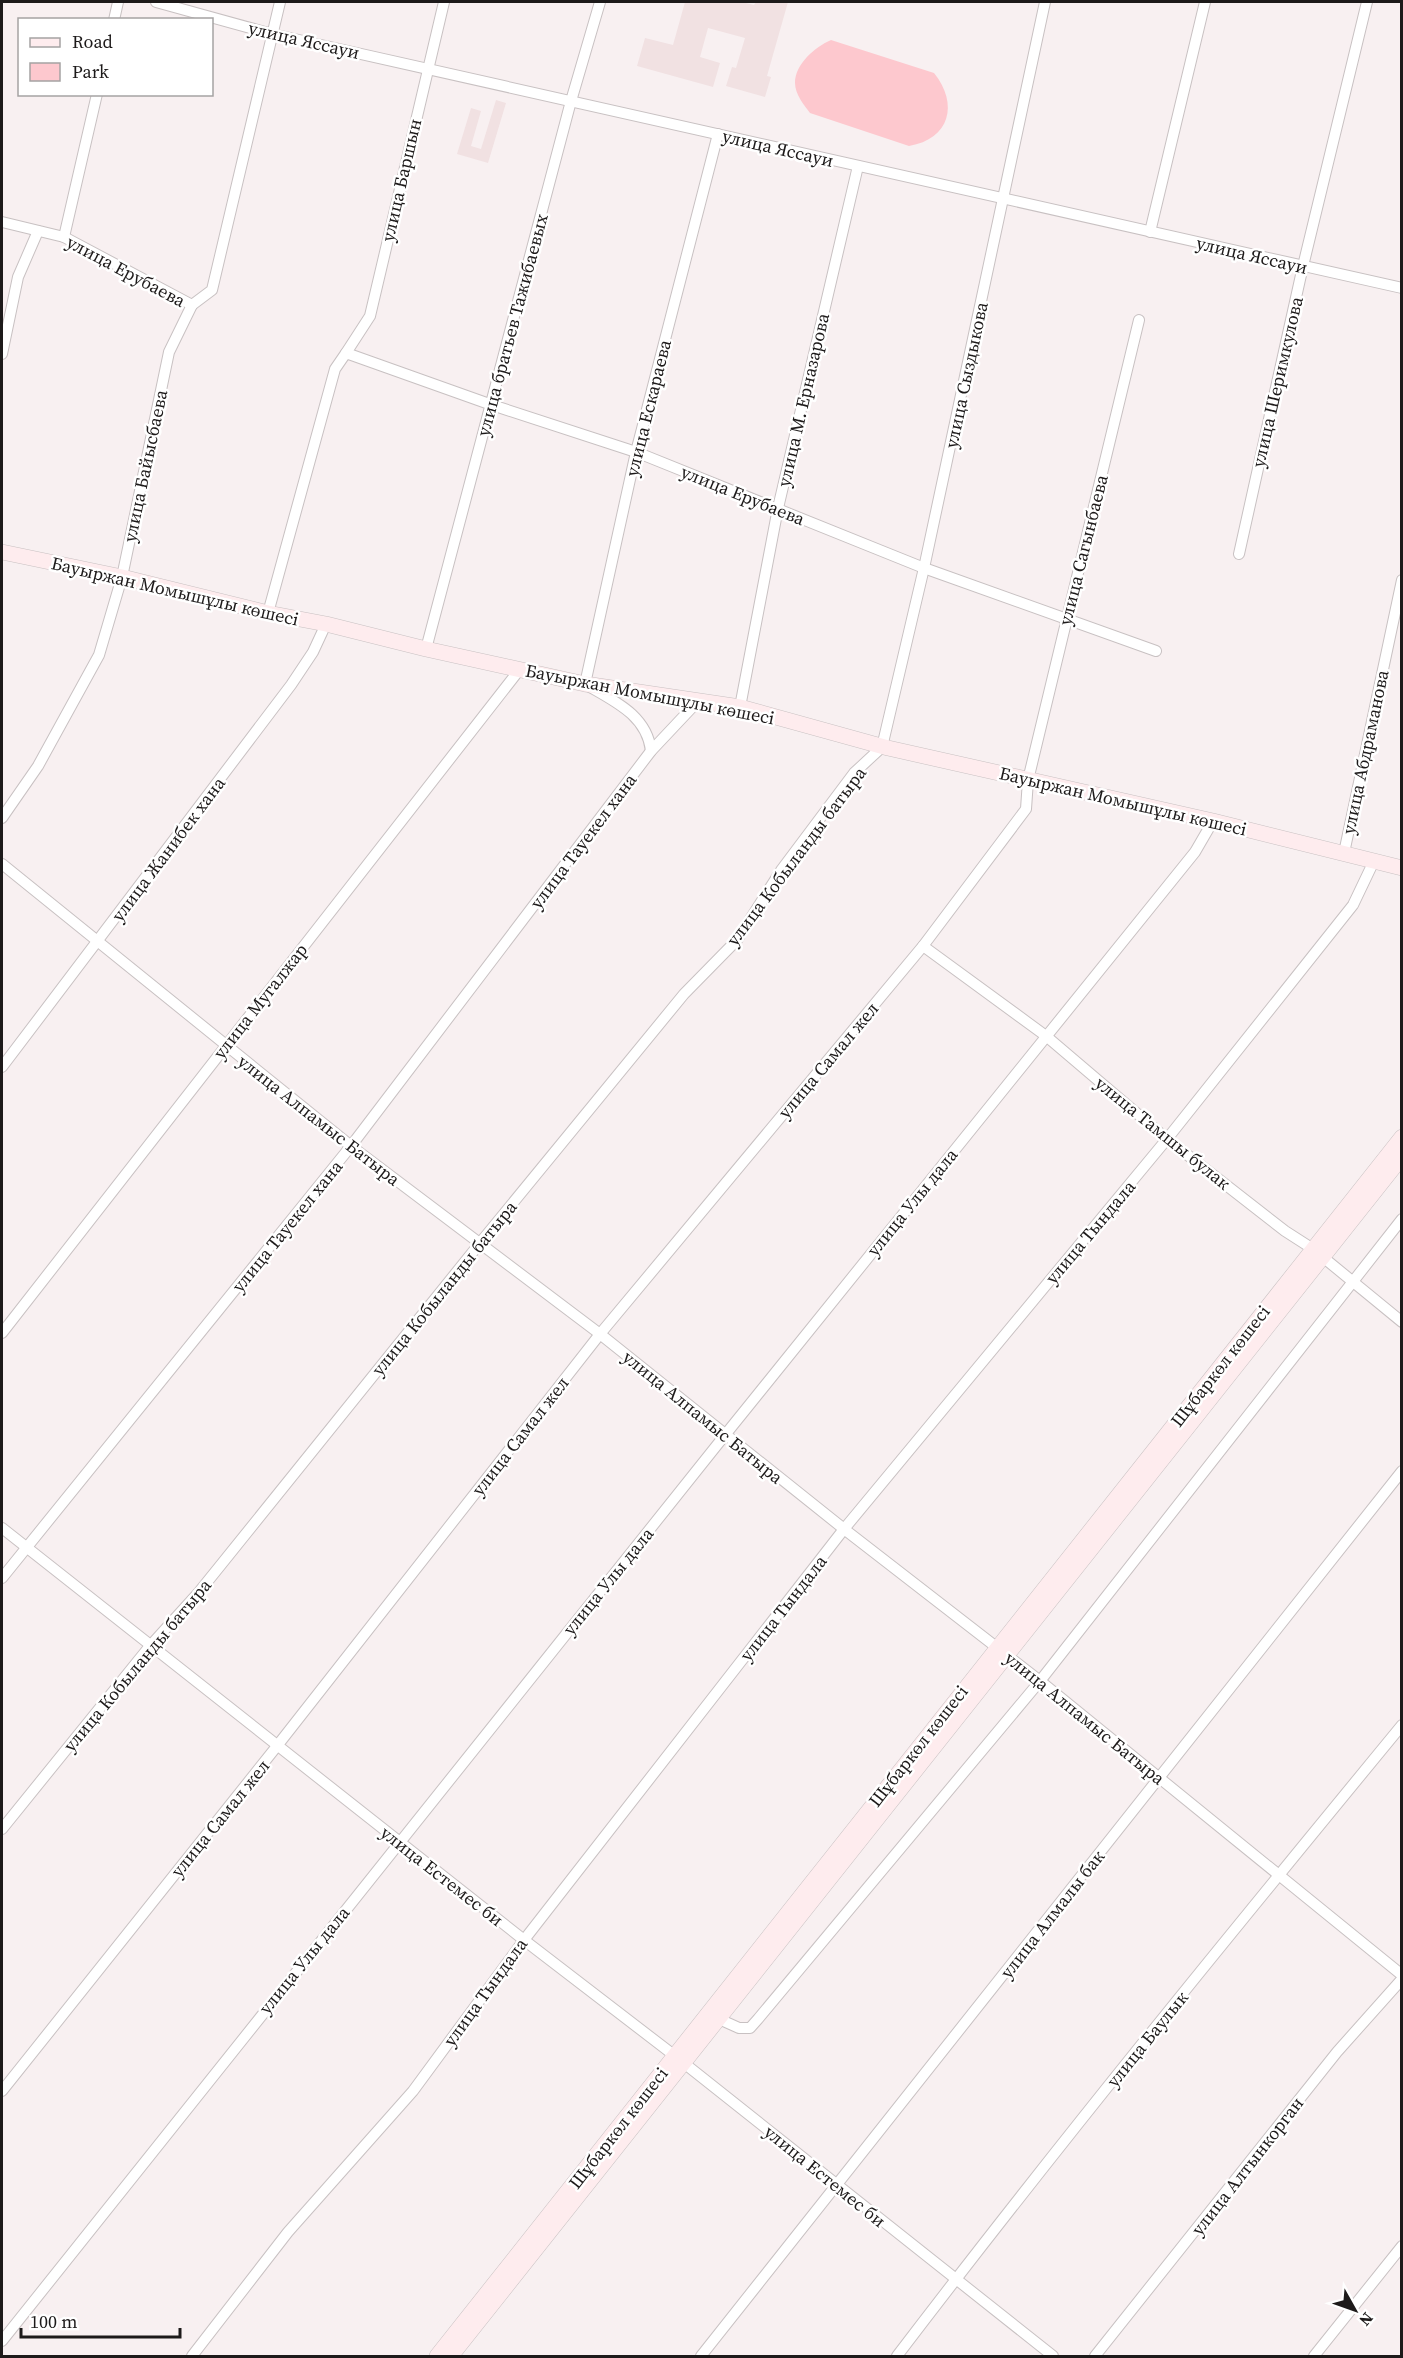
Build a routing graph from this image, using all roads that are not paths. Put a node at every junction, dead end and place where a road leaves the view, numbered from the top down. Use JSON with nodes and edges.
{"nodes":[{"id":1,"x":118,"y":2,"type":"edge"},
{"id":2,"x":156,"y":2,"type":"edge"},
{"id":3,"x":280,"y":2,"type":"edge"},
{"id":4,"x":444,"y":2,"type":"edge"},
{"id":5,"x":600,"y":2,"type":"edge"},
{"id":6,"x":1045,"y":2,"type":"edge"},
{"id":7,"x":1205,"y":2,"type":"edge"},
{"id":8,"x":1367,"y":2,"type":"edge"},
{"id":9,"x":114,"y":18,"type":"edge"},
{"id":10,"x":272,"y":34,"type":"junction"},
{"id":11,"x":427,"y":69,"type":"junction"},
{"id":12,"x":97,"y":96,"type":"edge"},
{"id":13,"x":571,"y":101,"type":"junction"},
{"id":14,"x":718,"y":134,"type":"junction"},
{"id":15,"x":858,"y":166,"type":"junction"},
{"id":16,"x":1004,"y":199,"type":"junction"},
{"id":17,"x":2,"y":222,"type":"edge"},
{"id":18,"x":38,"y":231,"type":"junction"},
{"id":19,"x":1150,"y":232,"type":"junction"},
{"id":20,"x":64,"y":237,"type":"junction"},
{"id":21,"x":1303,"y":266,"type":"junction"},
{"id":22,"x":1401,"y":288,"type":"edge"},
{"id":23,"x":192,"y":305,"type":"junction"},
{"id":24,"x":1139,"y":320,"type":"dead end"},
{"id":25,"x":346,"y":353,"type":"junction"},
{"id":26,"x":2,"y":354,"type":"edge"},
{"id":27,"x":492,"y":405,"type":"junction"},
{"id":28,"x":636,"y":452,"type":"junction"},
{"id":29,"x":778,"y":508,"type":"junction"},
{"id":30,"x":2,"y":552,"type":"edge"},
{"id":31,"x":1239,"y":554,"type":"dead end"},
{"id":32,"x":924,"y":568,"type":"junction"},
{"id":33,"x":122,"y":577,"type":"junction"},
{"id":34,"x":1401,"y":580,"type":"edge"},
{"id":35,"x":268,"y":613,"type":"junction"},
{"id":36,"x":1066,"y":618,"type":"junction"},
{"id":37,"x":326,"y":624,"type":"junction"},
{"id":38,"x":426,"y":650,"type":"junction"},
{"id":39,"x":1156,"y":651,"type":"dead end"},
{"id":40,"x":520,"y":669,"type":"junction"},
{"id":41,"x":585,"y":684,"type":"junction"},
{"id":42,"x":699,"y":700,"type":"junction"},
{"id":43,"x":740,"y":707,"type":"junction"},
{"id":44,"x":882,"y":747,"type":"junction"},
{"id":45,"x":651,"y":751,"type":"junction"},
{"id":46,"x":1028,"y":780,"type":"junction"},
{"id":47,"x":2,"y":818,"type":"edge"},
{"id":48,"x":1214,"y":821,"type":"junction"},
{"id":49,"x":1344,"y":853,"type":"junction"},
{"id":50,"x":1374,"y":861,"type":"junction"},
{"id":51,"x":2,"y":864,"type":"edge"},
{"id":52,"x":1401,"y":868,"type":"edge"},
{"id":53,"x":99,"y":941,"type":"junction"},
{"id":54,"x":923,"y":946,"type":"junction"},
{"id":55,"x":1046,"y":1036,"type":"junction"},
{"id":56,"x":224,"y":1046,"type":"junction"},
{"id":57,"x":2,"y":1067,"type":"edge"},
{"id":58,"x":1401,"y":1137,"type":"edge"},
{"id":59,"x":1167,"y":1138,"type":"junction"},
{"id":60,"x":351,"y":1146,"type":"junction"},
{"id":61,"x":1401,"y":1157,"type":"edge"},
{"id":62,"x":1401,"y":1219,"type":"edge"},
{"id":63,"x":480,"y":1243,"type":"junction"},
{"id":64,"x":1318,"y":1253,"type":"junction"},
{"id":65,"x":1351,"y":1282,"type":"junction"},
{"id":66,"x":1401,"y":1322,"type":"edge"},
{"id":67,"x":2,"y":1334,"type":"edge"},
{"id":68,"x":600,"y":1334,"type":"junction"},
{"id":69,"x":725,"y":1435,"type":"junction"},
{"id":70,"x":1401,"y":1471,"type":"edge"},
{"id":71,"x":2,"y":1528,"type":"edge"},
{"id":72,"x":844,"y":1530,"type":"junction"},
{"id":73,"x":25,"y":1548,"type":"junction"},
{"id":74,"x":2,"y":1578,"type":"edge"},
{"id":75,"x":150,"y":1646,"type":"junction"},
{"id":76,"x":1002,"y":1651,"type":"junction"},
{"id":77,"x":1040,"y":1680,"type":"junction"},
{"id":78,"x":1401,"y":1725,"type":"edge"},
{"id":79,"x":277,"y":1746,"type":"junction"},
{"id":80,"x":1159,"y":1779,"type":"junction"},
{"id":81,"x":2,"y":1829,"type":"edge"},
{"id":82,"x":399,"y":1842,"type":"junction"},
{"id":83,"x":1278,"y":1875,"type":"junction"},
{"id":84,"x":524,"y":1940,"type":"junction"},
{"id":85,"x":1401,"y":1977,"type":"edge"},
{"id":86,"x":720,"y":2019,"type":"junction"},
{"id":87,"x":680,"y":2059,"type":"junction"},
{"id":88,"x":2,"y":2091,"type":"edge"},
{"id":89,"x":836,"y":2186,"type":"junction"},
{"id":90,"x":1401,"y":2246,"type":"edge"},
{"id":91,"x":956,"y":2279,"type":"junction"},
{"id":92,"x":2,"y":2341,"type":"edge"},
{"id":93,"x":192,"y":2356,"type":"edge"},
{"id":94,"x":436,"y":2356,"type":"edge"},
{"id":95,"x":452,"y":2356,"type":"edge"},
{"id":96,"x":701,"y":2356,"type":"edge"},
{"id":97,"x":897,"y":2356,"type":"edge"},
{"id":98,"x":1053,"y":2356,"type":"edge"},
{"id":99,"x":1095,"y":2356,"type":"edge"},
{"id":100,"x":1314,"y":2356,"type":"edge"}],
"edges":[{"from":1,"to":9,"type":"street"},
{"from":2,"to":10,"type":"street","name":"улица Яссауи"},
{"from":3,"to":10,"type":"street"},
{"from":4,"to":11,"type":"street","name":"улица Баршын"},
{"from":5,"to":13,"type":"street","name":"улица братьев Тажибаевых"},
{"from":6,"to":16,"type":"street","name":"улица Сыздыкова"},
{"from":7,"to":19,"type":"street"},
{"from":8,"to":21,"type":"street","name":"улица Шеримкулова"},
{"from":10,"to":11,"type":"street","name":"улица Яссауи"},
{"from":10,"to":23,"type":"street","name":"улица Ерубаева"},
{"from":11,"to":13,"type":"street","name":"улица Яссауи"},
{"from":11,"to":25,"type":"street","name":"улица Баршын"},
{"from":12,"to":20,"type":"street"},
{"from":13,"to":14,"type":"street","name":"улица Яссауи"},
{"from":13,"to":27,"type":"street","name":"улица братьев Тажибаевых"},
{"from":14,"to":15,"type":"street","name":"улица Яссауи"},
{"from":14,"to":28,"type":"street","name":"улица Ескараева"},
{"from":15,"to":16,"type":"street","name":"улица Яссауи"},
{"from":15,"to":29,"type":"street","name":"улица М. Ерназарова"},
{"from":16,"to":19,"type":"street","name":"улица Яссауи"},
{"from":16,"to":32,"type":"street","name":"улица Сыздыкова"},
{"from":17,"to":18,"type":"street","name":"улица Ерубаева"},
{"from":18,"to":20,"type":"street","name":"улица Ерубаева"},
{"from":18,"to":26,"type":"street"},
{"from":19,"to":21,"type":"street","name":"улица Яссауи"},
{"from":20,"to":23,"type":"street","name":"улица Ерубаева"},
{"from":21,"to":22,"type":"street","name":"улица Яссауи"},
{"from":21,"to":31,"type":"street","name":"улица Шеримкулова"},
{"from":23,"to":33,"type":"street","name":"улица Байысбаева"},
{"from":24,"to":36,"type":"street","name":"улица Сагынбаева"},
{"from":25,"to":27,"type":"street","name":"улица Ерубаева"},
{"from":25,"to":35,"type":"street"},
{"from":27,"to":28,"type":"street","name":"улица Ерубаева"},
{"from":27,"to":38,"type":"street","name":"улица братьев Тажибаевых"},
{"from":28,"to":29,"type":"street","name":"улица Ерубаева"},
{"from":28,"to":41,"type":"street","name":"улица Ескараева"},
{"from":29,"to":32,"type":"street","name":"улица Ерубаева"},
{"from":29,"to":43,"type":"street","name":"улица М. Ерназарова"},
{"from":30,"to":33,"type":"street","name":"Бауыржан Момышұлы көшесі"},
{"from":32,"to":36,"type":"street","name":"улица Ерубаева"},
{"from":32,"to":44,"type":"street","name":"улица Сыздыкова"},
{"from":33,"to":35,"type":"street","name":"Бауыржан Момышұлы көшесі"},
{"from":33,"to":47,"type":"street","name":"улица Байысбаева"},
{"from":34,"to":49,"type":"street","name":"улица Абдраманова"},
{"from":35,"to":37,"type":"street","name":"Бауыржан Момышұлы көшесі"},
{"from":36,"to":39,"type":"street","name":"улица Ерубаева"},
{"from":36,"to":46,"type":"street","name":"улица Сагынбаева"},
{"from":37,"to":38,"type":"street","name":"Бауыржан Момышұлы көшесі"},
{"from":37,"to":53,"type":"street","name":"улица Жанибек хана"},
{"from":38,"to":40,"type":"street","name":"Бауыржан Момышұлы көшесі"},
{"from":40,"to":41,"type":"street","name":"Бауыржан Момышұлы көшесі"},
{"from":40,"to":56,"type":"street","name":"улица Мугалжар"},
{"from":41,"to":42,"type":"street","name":"Бауыржан Момышұлы көшесі"},
{"from":41,"to":45,"type":"street"},
{"from":42,"to":43,"type":"street","name":"Бауыржан Момышұлы көшесі"},
{"from":42,"to":45,"type":"street","name":"улица Тауекел хана"},
{"from":43,"to":44,"type":"street","name":"Бауыржан Момышұлы көшесі"},
{"from":44,"to":46,"type":"street","name":"Бауыржан Момышұлы көшесі"},
{"from":44,"to":63,"type":"street","name":"улица Кобыланды батыра"},
{"from":45,"to":60,"type":"street","name":"улица Тауекел хана"},
{"from":46,"to":48,"type":"street","name":"Бауыржан Момышұлы көшесі"},
{"from":46,"to":54,"type":"street","name":"улица Самал жел"},
{"from":48,"to":49,"type":"street","name":"Бауыржан Момышұлы көшесі"},
{"from":48,"to":55,"type":"street","name":"улица Улы дала"},
{"from":49,"to":50,"type":"street","name":"Бауыржан Момышұлы көшесі"},
{"from":50,"to":52,"type":"street","name":"Бауыржан Момышұлы көшесі"},
{"from":50,"to":59,"type":"street","name":"улица Тындала"},
{"from":51,"to":53,"type":"street","name":"улица Алпамыс Батыра"},
{"from":53,"to":56,"type":"street","name":"улица Алпамыс Батыра"},
{"from":53,"to":57,"type":"street","name":"улица Жанибек хана"},
{"from":54,"to":55,"type":"street","name":"улица Тамшы булак"},
{"from":54,"to":68,"type":"street","name":"улица Самал жел"},
{"from":55,"to":59,"type":"street","name":"улица Тамшы булак"},
{"from":55,"to":69,"type":"street","name":"улица Улы дала"},
{"from":56,"to":60,"type":"street","name":"улица Алпамыс Батыра"},
{"from":56,"to":67,"type":"street","name":"улица Мугалжар"},
{"from":58,"to":64,"type":"street","name":"Шұбаркөл көшесі"},
{"from":59,"to":64,"type":"street","name":"улица Тамшы булак"},
{"from":59,"to":72,"type":"street","name":"улица Тындала"},
{"from":60,"to":63,"type":"street","name":"улица Алпамыс Батыра"},
{"from":60,"to":73,"type":"street","name":"улица Тауекел хана"},
{"from":61,"to":64,"type":"street","name":"Шұбаркөл көшесі"},
{"from":62,"to":65,"type":"street"},
{"from":63,"to":68,"type":"street","name":"улица Алпамыс Батыра"},
{"from":63,"to":75,"type":"street","name":"улица Кобыланды батыра"},
{"from":64,"to":65,"type":"street","name":"улица Тамшы булак"},
{"from":64,"to":76,"type":"street","name":"Шұбаркөл көшесі"},
{"from":65,"to":66,"type":"street","name":"улица Тамшы булак"},
{"from":65,"to":77,"type":"street"},
{"from":68,"to":69,"type":"street","name":"улица Алпамыс Батыра"},
{"from":68,"to":79,"type":"street","name":"улица Самал жел"},
{"from":69,"to":72,"type":"street","name":"улица Алпамыс Батыра"},
{"from":69,"to":82,"type":"street","name":"улица Улы дала"},
{"from":70,"to":80,"type":"street","name":"улица Алмалы бак"},
{"from":71,"to":73,"type":"street","name":"улица Естемес би"},
{"from":72,"to":76,"type":"street","name":"улица Алпамыс Батыра"},
{"from":72,"to":84,"type":"street","name":"улица Тындала"},
{"from":73,"to":74,"type":"street","name":"улица Тауекел хана"},
{"from":73,"to":75,"type":"street","name":"улица Естемес би"},
{"from":75,"to":79,"type":"street","name":"улица Естемес би"},
{"from":75,"to":81,"type":"street","name":"улица Кобыланды батыра"},
{"from":76,"to":77,"type":"street","name":"улица Алпамыс Батыра"},
{"from":76,"to":86,"type":"street","name":"Шұбаркөл көшесі"},
{"from":76,"to":87,"type":"street","name":"Шұбаркөл көшесі"},
{"from":77,"to":80,"type":"street","name":"улица Алпамыс Батыра"},
{"from":77,"to":86,"type":"street"},
{"from":78,"to":83,"type":"street","name":"улица Баулык"},
{"from":79,"to":82,"type":"street","name":"улица Естемес би"},
{"from":79,"to":88,"type":"street","name":"улица Самал жел"},
{"from":80,"to":83,"type":"street","name":"улица Алпамыс Батыра"},
{"from":80,"to":89,"type":"street","name":"улица Алмалы бак"},
{"from":82,"to":84,"type":"street","name":"улица Естемес би"},
{"from":82,"to":92,"type":"street","name":"улица Улы дала"},
{"from":83,"to":85,"type":"street","name":"улица Алпамыс Батыра"},
{"from":83,"to":91,"type":"street","name":"улица Баулык"},
{"from":84,"to":87,"type":"street","name":"улица Естемес би"},
{"from":84,"to":93,"type":"street","name":"улица Тындала"},
{"from":85,"to":99,"type":"street","name":"улица Алтынкорган"},
{"from":86,"to":87,"type":"street","name":"Шұбаркөл көшесі"},
{"from":87,"to":89,"type":"street","name":"улица Естемес би"},
{"from":87,"to":94,"type":"street","name":"Шұбаркөл көшесі"},
{"from":87,"to":95,"type":"street","name":"Шұбаркөл көшесі"},
{"from":89,"to":91,"type":"street","name":"улица Естемес би"},
{"from":89,"to":96,"type":"street","name":"улица Алмалы бак"},
{"from":90,"to":100,"type":"street"},
{"from":91,"to":97,"type":"street","name":"улица Баулык"},
{"from":91,"to":98,"type":"street","name":"улица Естемес би"}]}
